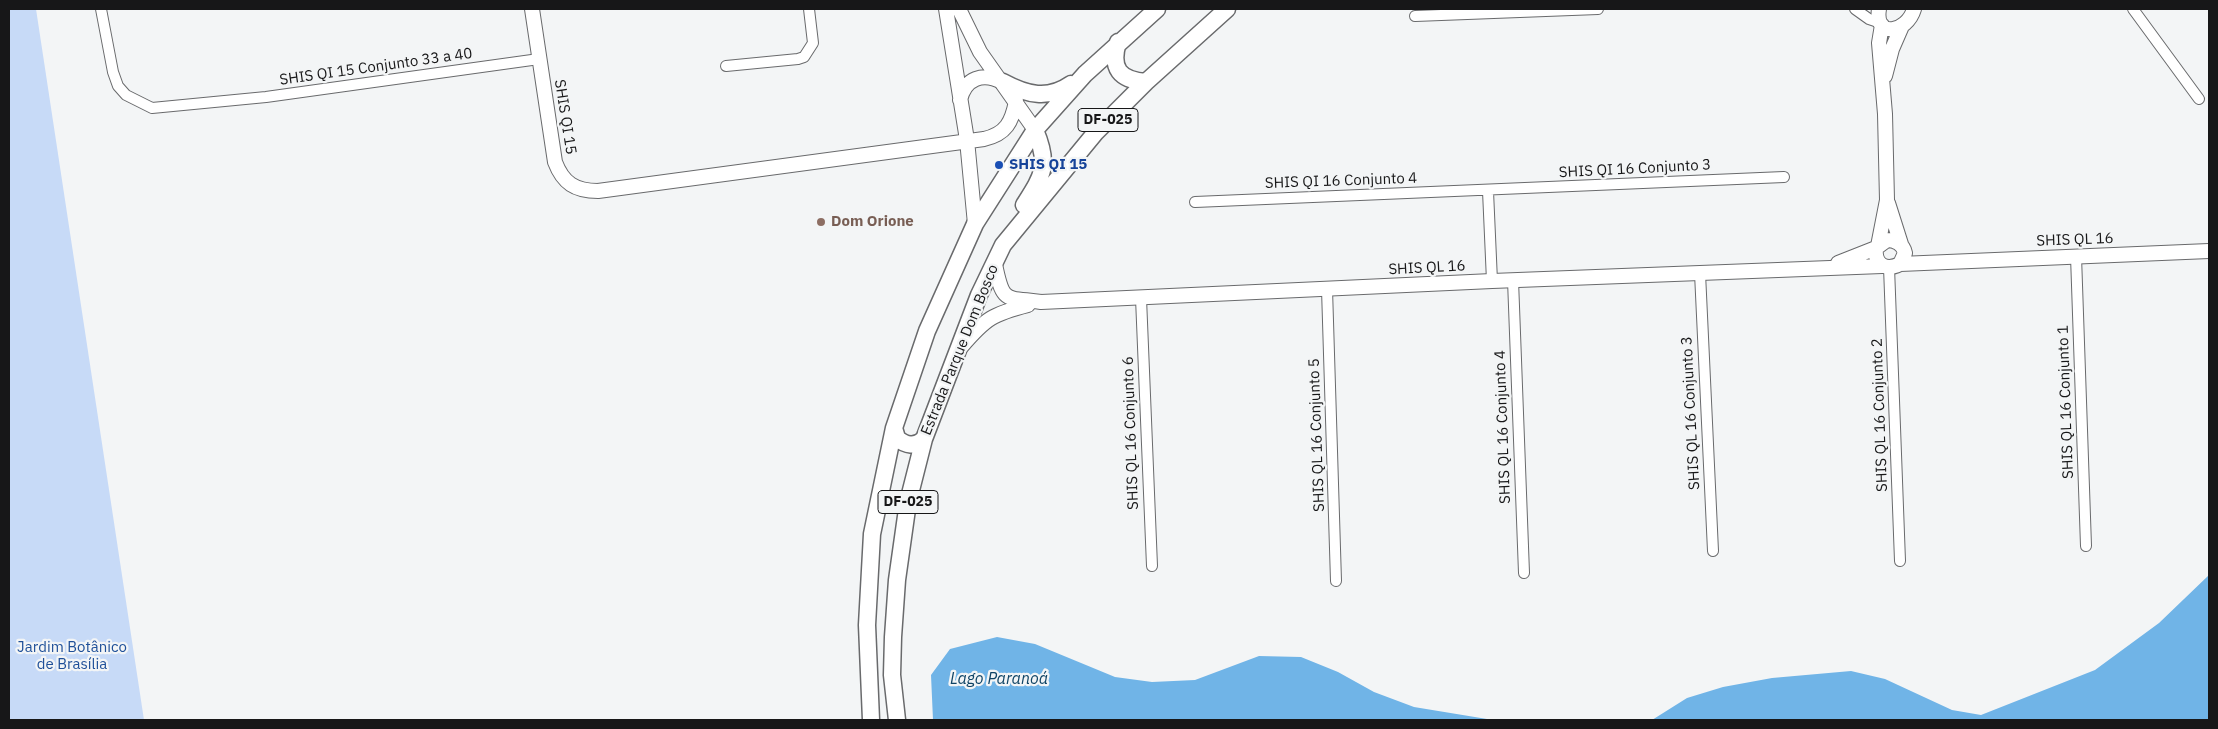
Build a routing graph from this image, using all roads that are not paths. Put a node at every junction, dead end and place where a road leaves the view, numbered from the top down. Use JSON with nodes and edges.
{"nodes":[{"id":1,"x":101,"y":9,"type":"edge"},
{"id":2,"x":532,"y":9,"type":"edge"},
{"id":3,"x":809,"y":9,"type":"edge"},
{"id":4,"x":946,"y":9,"type":"edge"},
{"id":5,"x":959,"y":9,"type":"edge"},
{"id":6,"x":1157,"y":9,"type":"edge"},
{"id":7,"x":1227,"y":9,"type":"edge"},
{"id":8,"x":1598,"y":9,"type":"edge"},
{"id":9,"x":1855,"y":9,"type":"edge"},
{"id":10,"x":1914,"y":9,"type":"edge"},
{"id":11,"x":2133,"y":9,"type":"edge"},
{"id":12,"x":1415,"y":16,"type":"dead end"},
{"id":13,"x":1881,"y":19,"type":"edge"},
{"id":14,"x":1902,"y":26,"type":"junction"},
{"id":15,"x":1118,"y":42,"type":"junction"},
{"id":16,"x":538,"y":59,"type":"junction"},
{"id":17,"x":726,"y":66,"type":"dead end"},
{"id":18,"x":1085,"y":74,"type":"junction"},
{"id":19,"x":1003,"y":82,"type":"junction"},
{"id":20,"x":1146,"y":82,"type":"junction"},
{"id":21,"x":1883,"y":84,"type":"junction"},
{"id":22,"x":2199,"y":99,"type":"dead end"},
{"id":23,"x":1016,"y":101,"type":"junction"},
{"id":24,"x":960,"y":102,"type":"junction"},
{"id":25,"x":1035,"y":130,"type":"junction"},
{"id":26,"x":967,"y":140,"type":"junction"},
{"id":27,"x":1784,"y":177,"type":"dead end"},
{"id":28,"x":1488,"y":190,"type":"junction"},
{"id":29,"x":1887,"y":200,"type":"junction"},
{"id":30,"x":1195,"y":202,"type":"dead end"},
{"id":31,"x":975,"y":224,"type":"junction"},
{"id":32,"x":1004,"y":245,"type":"junction"},
{"id":33,"x":1877,"y":247,"type":"junction"},
{"id":34,"x":1903,"y":247,"type":"junction"},
{"id":35,"x":2209,"y":252,"type":"edge"},
{"id":36,"x":2076,"y":256,"type":"junction"},
{"id":37,"x":1943,"y":262,"type":"junction"},
{"id":38,"x":995,"y":264,"type":"junction"},
{"id":39,"x":1890,"y":266,"type":"junction"},
{"id":40,"x":1815,"y":268,"type":"junction"},
{"id":41,"x":1700,"y":273,"type":"junction"},
{"id":42,"x":1513,"y":280,"type":"junction"},
{"id":43,"x":1492,"y":281,"type":"junction"},
{"id":44,"x":1327,"y":289,"type":"junction"},
{"id":45,"x":1141,"y":298,"type":"junction"},
{"id":46,"x":1041,"y":302,"type":"junction"},
{"id":47,"x":955,"y":355,"type":"junction"},
{"id":48,"x":894,"y":428,"type":"junction"},
{"id":49,"x":924,"y":439,"type":"junction"},
{"id":50,"x":2086,"y":546,"type":"dead end"},
{"id":51,"x":1713,"y":551,"type":"dead end"},
{"id":52,"x":1900,"y":561,"type":"dead end"},
{"id":53,"x":1152,"y":566,"type":"dead end"},
{"id":54,"x":1524,"y":573,"type":"dead end"},
{"id":55,"x":1336,"y":581,"type":"dead end"},
{"id":56,"x":871,"y":720,"type":"edge"},
{"id":57,"x":896,"y":720,"type":"edge"}],
"edges":[{"from":1,"to":16,"type":"street","name":"SHIS QI 15 Conjunto 33 a 40"},
{"from":2,"to":16,"type":"street","name":"SHIS QI 15"},
{"from":3,"to":17,"type":"street"},
{"from":4,"to":24,"type":"street"},
{"from":5,"to":19,"type":"street"},
{"from":6,"to":15,"type":"main road","number":"DF-025"},
{"from":7,"to":20,"type":"main road","name":"Estrada Parque Dom Bosco","number":"DF-025"},
{"from":8,"to":12,"type":"street"},
{"from":9,"to":13,"type":"street"},
{"from":10,"to":14,"type":"street"},
{"from":11,"to":22,"type":"street"},
{"from":13,"to":14,"type":"street"},
{"from":13,"to":21,"type":"street"},
{"from":14,"to":21,"type":"street"},
{"from":15,"to":18,"type":"main road","number":"DF-025"},
{"from":15,"to":20,"type":"main road"},
{"from":16,"to":26,"type":"street","name":"SHIS QI 15"},
{"from":18,"to":19,"type":"main road"},
{"from":18,"to":25,"type":"main road","number":"DF-025"},
{"from":19,"to":23,"type":"street"},
{"from":19,"to":24,"type":"street"},
{"from":20,"to":32,"type":"main road","name":"Estrada Parque Dom Bosco","number":"DF-025"},
{"from":21,"to":29,"type":"street"},
{"from":23,"to":25,"type":"street"},
{"from":23,"to":26,"type":"street"},
{"from":24,"to":26,"type":"street"},
{"from":25,"to":31,"type":"main road","number":"DF-025"},
{"from":25,"to":32,"type":"main road"},
{"from":26,"to":31,"type":"street"},
{"from":27,"to":28,"type":"street","name":"SHIS QI 16 Conjunto 3"},
{"from":28,"to":30,"type":"street","name":"SHIS QI 16 Conjunto 4"},
{"from":28,"to":43,"type":"street"},
{"from":29,"to":33,"type":"street"},
{"from":29,"to":34,"type":"street"},
{"from":31,"to":48,"type":"main road","number":"DF-025"},
{"from":32,"to":38,"type":"main road","name":"Estrada Parque Dom Bosco","number":"DF-025"},
{"from":33,"to":34,"type":"street"},
{"from":33,"to":39,"type":"street"},
{"from":33,"to":40,"type":"street","name":"SHIS QL 16"},
{"from":34,"to":37,"type":"street","name":"SHIS QL 16"},
{"from":34,"to":39,"type":"street"},
{"from":35,"to":36,"type":"street","name":"SHIS QL 16"},
{"from":36,"to":37,"type":"street","name":"SHIS QL 16"},
{"from":36,"to":50,"type":"street","name":"SHIS QL 16 Conjunto 1"},
{"from":37,"to":39,"type":"street","name":"SHIS QL 16"},
{"from":38,"to":46,"type":"street","name":"SHIS QL 16"},
{"from":38,"to":47,"type":"main road","name":"Estrada Parque Dom Bosco","number":"DF-025"},
{"from":39,"to":40,"type":"street","name":"SHIS QL 16"},
{"from":39,"to":52,"type":"street","name":"SHIS QL 16 Conjunto 2"},
{"from":40,"to":41,"type":"street","name":"SHIS QL 16"},
{"from":41,"to":42,"type":"street","name":"SHIS QL 16"},
{"from":41,"to":51,"type":"street","name":"SHIS QL 16 Conjunto 3"},
{"from":42,"to":43,"type":"street","name":"SHIS QL 16"},
{"from":42,"to":54,"type":"street","name":"SHIS QL 16 Conjunto 4"},
{"from":43,"to":44,"type":"street","name":"SHIS QL 16"},
{"from":44,"to":45,"type":"street","name":"SHIS QL 16"},
{"from":44,"to":55,"type":"street","name":"SHIS QL 16 Conjunto 5"},
{"from":45,"to":46,"type":"street","name":"SHIS QL 16"},
{"from":45,"to":53,"type":"street","name":"SHIS QL 16 Conjunto 6"},
{"from":46,"to":47,"type":"street","name":"SHIS QL 16"},
{"from":47,"to":49,"type":"main road","name":"Estrada Parque Dom Bosco","number":"DF-025"},
{"from":48,"to":49,"type":"main road"},
{"from":48,"to":56,"type":"main road","number":"DF-025"},
{"from":49,"to":57,"type":"main road","name":"Estrada Parque Dom Bosco","number":"DF-025"}]}
